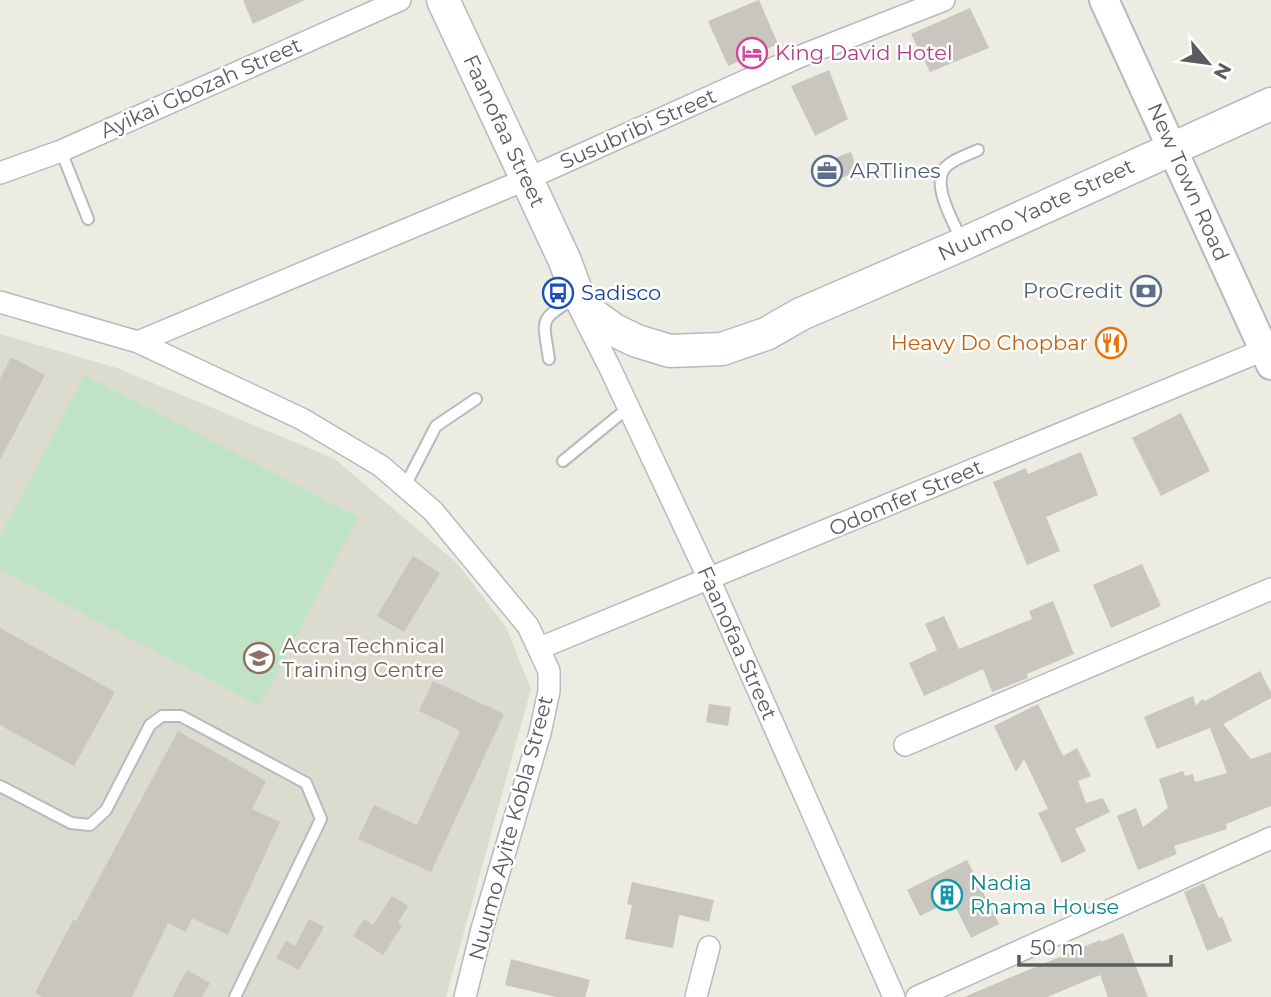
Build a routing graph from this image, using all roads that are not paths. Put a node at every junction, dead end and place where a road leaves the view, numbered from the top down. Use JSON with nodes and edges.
{"nodes":[{"id":1,"x":400,"y":0,"type":"edge"},
{"id":2,"x":443,"y":0,"type":"edge"},
{"id":3,"x":944,"y":0,"type":"edge"},
{"id":4,"x":1104,"y":0,"type":"edge"},
{"id":5,"x":1271,"y":104,"type":"edge"},
{"id":6,"x":1172,"y":147,"type":"junction"},
{"id":7,"x":978,"y":150,"type":"dead end"},
{"id":8,"x":61,"y":151,"type":"junction"},
{"id":9,"x":0,"y":173,"type":"edge"},
{"id":10,"x":527,"y":179,"type":"junction"},
{"id":11,"x":88,"y":219,"type":"dead end"},
{"id":12,"x":963,"y":244,"type":"junction"},
{"id":13,"x":565,"y":261,"type":"junction"},
{"id":14,"x":575,"y":295,"type":"junction"},
{"id":15,"x":0,"y":302,"type":"edge"},
{"id":16,"x":801,"y":314,"type":"junction"},
{"id":17,"x":138,"y":342,"type":"junction"},
{"id":18,"x":1269,"y":354,"type":"edge"},
{"id":19,"x":548,"y":359,"type":"dead end"},
{"id":20,"x":476,"y":400,"type":"dead end"},
{"id":21,"x":629,"y":407,"type":"junction"},
{"id":22,"x":563,"y":461,"type":"dead end"},
{"id":23,"x":405,"y":486,"type":"junction"},
{"id":24,"x":709,"y":579,"type":"junction"},
{"id":25,"x":1271,"y":589,"type":"edge"},
{"id":26,"x":540,"y":648,"type":"junction"},
{"id":27,"x":905,"y":745,"type":"dead end"},
{"id":28,"x":0,"y":786,"type":"edge"},
{"id":29,"x":1271,"y":838,"type":"edge"},
{"id":30,"x":709,"y":947,"type":"dead end"},
{"id":31,"x":235,"y":997,"type":"edge"},
{"id":32,"x":466,"y":997,"type":"edge"},
{"id":33,"x":696,"y":997,"type":"edge"},
{"id":34,"x":894,"y":997,"type":"edge"},
{"id":35,"x":917,"y":997,"type":"edge"}],
"edges":[{"from":1,"to":8,"type":"street","name":"Ayikai Gbozah Street"},
{"from":2,"to":10,"type":"main road","name":"Faanofaa Street"},
{"from":3,"to":10,"type":"street","name":"Susubribi Street"},
{"from":4,"to":6,"type":"street","name":"New Town Road"},
{"from":5,"to":6,"type":"main road","name":"Nuumo Yaote Street"},
{"from":6,"to":12,"type":"main road","name":"Nuumo Yaote Street"},
{"from":6,"to":18,"type":"street","name":"New Town Road"},
{"from":7,"to":12,"type":"lane"},
{"from":8,"to":9,"type":"street","name":"Ayikai Gbozah Street"},
{"from":8,"to":11,"type":"lane"},
{"from":10,"to":13,"type":"main road","name":"Faanofaa Street"},
{"from":10,"to":17,"type":"street","name":"Susubribi Street"},
{"from":12,"to":16,"type":"main road","name":"Nuumo Yaote Street"},
{"from":13,"to":14,"type":"main road","name":"Nuumo Yaote Street"},
{"from":13,"to":16,"type":"main road","name":"Nuumo Yaote Street"},
{"from":14,"to":16,"type":"main road","name":"Nuumo Yaote Street"},
{"from":14,"to":19,"type":"lane"},
{"from":14,"to":21,"type":"street","name":"Faanofaa Street"},
{"from":15,"to":17,"type":"street","name":"Nuumo Ayite Kobla Street"},
{"from":17,"to":23,"type":"street","name":"Nuumo Ayite Kobla Street"},
{"from":18,"to":24,"type":"street","name":"Odomfer Street"},
{"from":20,"to":23,"type":"lane"},
{"from":21,"to":22,"type":"lane"},
{"from":21,"to":24,"type":"street","name":"Faanofaa Street"},
{"from":23,"to":26,"type":"street","name":"Nuumo Ayite Kobla Street"},
{"from":24,"to":26,"type":"street","name":"Odomfer Street"},
{"from":24,"to":34,"type":"street","name":"Faanofaa Street"},
{"from":25,"to":27,"type":"street"},
{"from":26,"to":32,"type":"street","name":"Nuumo Ayite Kobla Street"},
{"from":28,"to":31,"type":"lane"},
{"from":29,"to":35,"type":"street"},
{"from":30,"to":33,"type":"street"}]}
